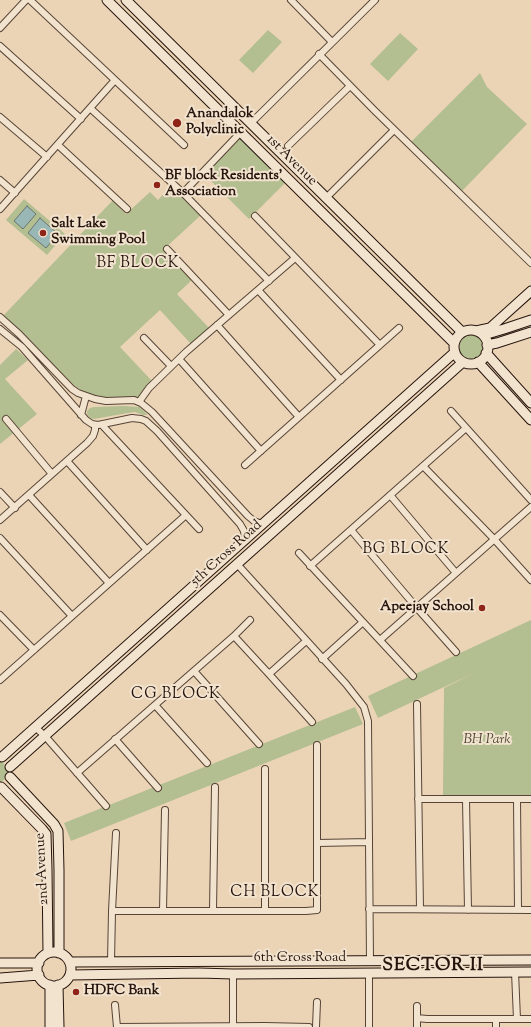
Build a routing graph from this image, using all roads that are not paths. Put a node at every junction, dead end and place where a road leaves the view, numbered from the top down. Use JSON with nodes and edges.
{"nodes":[{"id":1,"x":26,"y":0,"type":"edge"},
{"id":2,"x":30,"y":0,"type":"edge"},
{"id":3,"x":107,"y":0,"type":"edge"},
{"id":4,"x":126,"y":0,"type":"edge"},
{"id":5,"x":291,"y":0,"type":"edge"},
{"id":6,"x":375,"y":0,"type":"edge"},
{"id":7,"x":0,"y":28,"type":"edge"},
{"id":8,"x":332,"y":42,"type":"junction"},
{"id":9,"x":0,"y":46,"type":"edge"},
{"id":10,"x":319,"y":54,"type":"junction"},
{"id":11,"x":115,"y":80,"type":"junction"},
{"id":12,"x":350,"y":86,"type":"junction"},
{"id":13,"x":221,"y":94,"type":"junction"},
{"id":14,"x":212,"y":104,"type":"junction"},
{"id":15,"x":90,"y":108,"type":"junction"},
{"id":16,"x":0,"y":117,"type":"edge"},
{"id":17,"x":80,"y":119,"type":"junction"},
{"id":18,"x":251,"y":123,"type":"junction"},
{"id":19,"x":394,"y":130,"type":"junction"},
{"id":20,"x":241,"y":132,"type":"junction"},
{"id":21,"x":58,"y":144,"type":"junction"},
{"id":22,"x":184,"y":144,"type":"dead end"},
{"id":23,"x":288,"y":146,"type":"dead end"},
{"id":24,"x":47,"y":157,"type":"junction"},
{"id":25,"x":0,"y":180,"type":"edge"},
{"id":26,"x":15,"y":193,"type":"junction"},
{"id":27,"x":183,"y":193,"type":"junction"},
{"id":28,"x":326,"y":198,"type":"junction"},
{"id":29,"x":0,"y":209,"type":"edge"},
{"id":30,"x":127,"y":209,"type":"dead end"},
{"id":31,"x":255,"y":216,"type":"dead end"},
{"id":32,"x":166,"y":249,"type":"dead end"},
{"id":33,"x":295,"y":258,"type":"junction"},
{"id":34,"x":531,"y":263,"type":"edge"},
{"id":35,"x":269,"y":281,"type":"junction"},
{"id":36,"x":258,"y":290,"type":"junction"},
{"id":37,"x":531,"y":291,"type":"edge"},
{"id":38,"x":229,"y":315,"type":"junction"},
{"id":39,"x":0,"y":317,"type":"edge"},
{"id":40,"x":531,"y":320,"type":"edge"},
{"id":41,"x":217,"y":325,"type":"junction"},
{"id":42,"x":399,"y":328,"type":"dead end"},
{"id":43,"x":0,"y":329,"type":"edge"},
{"id":44,"x":462,"y":332,"type":"junction"},
{"id":45,"x":531,"y":332,"type":"edge"},
{"id":46,"x":479,"y":333,"type":"junction"},
{"id":47,"x":144,"y":338,"type":"dead end"},
{"id":48,"x":380,"y":345,"type":"junction"},
{"id":49,"x":454,"y":348,"type":"junction"},
{"id":50,"x":487,"y":349,"type":"junction"},
{"id":51,"x":179,"y":359,"type":"junction"},
{"id":52,"x":463,"y":362,"type":"junction"},
{"id":53,"x":478,"y":362,"type":"junction"},
{"id":54,"x":171,"y":366,"type":"junction"},
{"id":55,"x":341,"y":380,"type":"junction"},
{"id":56,"x":86,"y":396,"type":"junction"},
{"id":57,"x":139,"y":402,"type":"junction"},
{"id":58,"x":531,"y":403,"type":"edge"},
{"id":59,"x":451,"y":411,"type":"dead end"},
{"id":60,"x":152,"y":412,"type":"junction"},
{"id":61,"x":81,"y":415,"type":"junction"},
{"id":62,"x":299,"y":417,"type":"junction"},
{"id":63,"x":6,"y":419,"type":"dead end"},
{"id":64,"x":531,"y":420,"type":"edge"},
{"id":65,"x":146,"y":421,"type":"junction"},
{"id":66,"x":102,"y":424,"type":"junction"},
{"id":67,"x":95,"y":425,"type":"junction"},
{"id":68,"x":466,"y":428,"type":"junction"},
{"id":69,"x":261,"y":451,"type":"junction"},
{"id":70,"x":68,"y":461,"type":"junction"},
{"id":71,"x":245,"y":465,"type":"dead end"},
{"id":72,"x":423,"y":466,"type":"junction"},
{"id":73,"x":205,"y":470,"type":"junction"},
{"id":74,"x":52,"y":474,"type":"junction"},
{"id":75,"x":198,"y":476,"type":"junction"},
{"id":76,"x":0,"y":492,"type":"edge"},
{"id":77,"x":29,"y":495,"type":"junction"},
{"id":78,"x":390,"y":495,"type":"junction"},
{"id":79,"x":531,"y":500,"type":"edge"},
{"id":80,"x":531,"y":507,"type":"edge"},
{"id":81,"x":15,"y":508,"type":"junction"},
{"id":82,"x":186,"y":515,"type":"junction"},
{"id":83,"x":0,"y":520,"type":"edge"},
{"id":84,"x":264,"y":523,"type":"junction"},
{"id":85,"x":199,"y":529,"type":"dead end"},
{"id":86,"x":351,"y":530,"type":"junction"},
{"id":87,"x":0,"y":538,"type":"edge"},
{"id":88,"x":494,"y":539,"type":"junction"},
{"id":89,"x":245,"y":540,"type":"junction"},
{"id":90,"x":147,"y":550,"type":"junction"},
{"id":91,"x":299,"y":553,"type":"dead end"},
{"id":92,"x":237,"y":564,"type":"junction"},
{"id":93,"x":310,"y":566,"type":"junction"},
{"id":94,"x":456,"y":573,"type":"junction"},
{"id":95,"x":531,"y":580,"type":"edge"},
{"id":96,"x":109,"y":583,"type":"junction"},
{"id":97,"x":188,"y":591,"type":"junction"},
{"id":98,"x":196,"y":601,"type":"junction"},
{"id":99,"x":417,"y":608,"type":"junction"},
{"id":100,"x":0,"y":614,"type":"edge"},
{"id":101,"x":72,"y":616,"type":"junction"},
{"id":102,"x":250,"y":620,"type":"dead end"},
{"id":103,"x":363,"y":622,"type":"junction"},
{"id":104,"x":234,"y":636,"type":"junction"},
{"id":105,"x":380,"y":640,"type":"junction"},
{"id":106,"x":306,"y":641,"type":"junction"},
{"id":107,"x":34,"y":650,"type":"junction"},
{"id":108,"x":456,"y":652,"type":"dead end"},
{"id":109,"x":322,"y":659,"type":"junction"},
{"id":110,"x":194,"y":671,"type":"junction"},
{"id":111,"x":270,"y":674,"type":"junction"},
{"id":112,"x":413,"y":676,"type":"dead end"},
{"id":113,"x":0,"y":680,"type":"edge"},
{"id":114,"x":417,"y":704,"type":"dead end"},
{"id":115,"x":155,"y":705,"type":"junction"},
{"id":116,"x":312,"y":722,"type":"dead end"},
{"id":117,"x":35,"y":727,"type":"junction"},
{"id":118,"x":45,"y":736,"type":"junction"},
{"id":119,"x":115,"y":739,"type":"junction"},
{"id":120,"x":259,"y":744,"type":"dead end"},
{"id":121,"x":317,"y":745,"type":"dead end"},
{"id":122,"x":1,"y":757,"type":"edge"},
{"id":123,"x":207,"y":763,"type":"dead end"},
{"id":124,"x":10,"y":767,"type":"junction"},
{"id":125,"x":266,"y":769,"type":"dead end"},
{"id":126,"x":76,"y":773,"type":"junction"},
{"id":127,"x":10,"y":777,"type":"junction"},
{"id":128,"x":1,"y":787,"type":"edge"},
{"id":129,"x":215,"y":787,"type":"dead end"},
{"id":130,"x":158,"y":788,"type":"dead end"},
{"id":131,"x":418,"y":799,"type":"junction"},
{"id":132,"x":466,"y":799,"type":"junction"},
{"id":133,"x":517,"y":799,"type":"junction"},
{"id":134,"x":531,"y":799,"type":"edge"},
{"id":135,"x":106,"y":806,"type":"dead end"},
{"id":136,"x":165,"y":810,"type":"dead end"},
{"id":137,"x":116,"y":833,"type":"dead end"},
{"id":138,"x":369,"y":842,"type":"junction"},
{"id":139,"x":316,"y":843,"type":"junction"},
{"id":140,"x":369,"y":909,"type":"junction"},
{"id":141,"x":420,"y":909,"type":"junction"},
{"id":142,"x":213,"y":910,"type":"junction"},
{"id":143,"x":468,"y":910,"type":"junction"},
{"id":144,"x":518,"y":910,"type":"junction"},
{"id":145,"x":531,"y":910,"type":"edge"},
{"id":146,"x":112,"y":911,"type":"junction"},
{"id":147,"x":163,"y":911,"type":"junction"},
{"id":148,"x":265,"y":911,"type":"junction"},
{"id":149,"x":48,"y":953,"type":"junction"},
{"id":150,"x":59,"y":953,"type":"junction"},
{"id":151,"x":480,"y":960,"type":"junction"},
{"id":152,"x":531,"y":960,"type":"edge"},
{"id":153,"x":199,"y":961,"type":"junction"},
{"id":154,"x":263,"y":961,"type":"junction"},
{"id":155,"x":334,"y":961,"type":"junction"},
{"id":156,"x":370,"y":961,"type":"junction"},
{"id":157,"x":402,"y":961,"type":"junction"},
{"id":158,"x":38,"y":962,"type":"junction"},
{"id":159,"x":70,"y":962,"type":"junction"},
{"id":160,"x":111,"y":962,"type":"junction"},
{"id":161,"x":0,"y":963,"type":"edge"},
{"id":162,"x":515,"y":972,"type":"junction"},
{"id":163,"x":531,"y":972,"type":"edge"},
{"id":164,"x":199,"y":973,"type":"junction"},
{"id":165,"x":334,"y":973,"type":"junction"},
{"id":166,"x":369,"y":973,"type":"junction"},
{"id":167,"x":403,"y":973,"type":"junction"},
{"id":168,"x":480,"y":973,"type":"junction"},
{"id":169,"x":70,"y":974,"type":"junction"},
{"id":170,"x":233,"y":974,"type":"junction"},
{"id":171,"x":264,"y":974,"type":"junction"},
{"id":172,"x":39,"y":975,"type":"junction"},
{"id":173,"x":0,"y":978,"type":"edge"},
{"id":174,"x":54,"y":985,"type":"junction"},
{"id":175,"x":317,"y":1002,"type":"dead end"},
{"id":176,"x":115,"y":1006,"type":"dead end"},
{"id":177,"x":417,"y":1006,"type":"dead end"},
{"id":178,"x":417,"y":1018,"type":"junction"},
{"id":179,"x":457,"y":1019,"type":"junction"},
{"id":180,"x":496,"y":1019,"type":"junction"},
{"id":181,"x":516,"y":1019,"type":"junction"},
{"id":182,"x":531,"y":1019,"type":"edge"},
{"id":183,"x":232,"y":1026,"type":"edge"},
{"id":184,"x":264,"y":1026,"type":"edge"},
{"id":185,"x":50,"y":1027,"type":"edge"},
{"id":186,"x":59,"y":1027,"type":"edge"},
{"id":187,"x":117,"y":1027,"type":"edge"},
{"id":188,"x":166,"y":1027,"type":"edge"},
{"id":189,"x":217,"y":1027,"type":"edge"},
{"id":190,"x":309,"y":1027,"type":"edge"},
{"id":191,"x":316,"y":1027,"type":"edge"},
{"id":192,"x":369,"y":1027,"type":"edge"},
{"id":193,"x":417,"y":1027,"type":"edge"},
{"id":194,"x":458,"y":1027,"type":"edge"},
{"id":195,"x":496,"y":1027,"type":"edge"}],
"edges":[{"from":1,"to":7,"type":"street"},
{"from":2,"to":11,"type":"street"},
{"from":3,"to":14,"type":"street","name":"1st Avenue"},
{"from":4,"to":13,"type":"street"},
{"from":5,"to":8,"type":"street"},
{"from":6,"to":8,"type":"street"},
{"from":8,"to":10,"type":"street"},
{"from":9,"to":17,"type":"street"},
{"from":10,"to":12,"type":"street"},
{"from":10,"to":18,"type":"street"},
{"from":11,"to":15,"type":"street"},
{"from":11,"to":22,"type":"street"},
{"from":12,"to":19,"type":"street"},
{"from":12,"to":23,"type":"street"},
{"from":13,"to":14,"type":"street"},
{"from":13,"to":18,"type":"street"},
{"from":14,"to":20,"type":"street","name":"1st Avenue"},
{"from":15,"to":17,"type":"street"},
{"from":15,"to":27,"type":"street"},
{"from":16,"to":24,"type":"street"},
{"from":17,"to":21,"type":"street"},
{"from":18,"to":28,"type":"street"},
{"from":19,"to":28,"type":"street"},
{"from":19,"to":34,"type":"street"},
{"from":20,"to":27,"type":"street"},
{"from":20,"to":49,"type":"street","name":"1st Avenue"},
{"from":21,"to":24,"type":"street"},
{"from":21,"to":30,"type":"street"},
{"from":24,"to":26,"type":"street"},
{"from":25,"to":26,"type":"street"},
{"from":26,"to":29,"type":"street"},
{"from":27,"to":35,"type":"street"},
{"from":28,"to":44,"type":"street"},
{"from":31,"to":33,"type":"street"},
{"from":32,"to":38,"type":"street"},
{"from":33,"to":35,"type":"street"},
{"from":33,"to":48,"type":"street"},
{"from":35,"to":36,"type":"street"},
{"from":36,"to":38,"type":"street"},
{"from":36,"to":55,"type":"street"},
{"from":37,"to":46,"type":"street"},
{"from":38,"to":41,"type":"street"},
{"from":39,"to":56,"type":"street"},
{"from":40,"to":46,"type":"street"},
{"from":41,"to":51,"type":"street"},
{"from":41,"to":62,"type":"street"},
{"from":42,"to":48,"type":"street"},
{"from":43,"to":61,"type":"street"},
{"from":44,"to":46,"type":"street"},
{"from":44,"to":49,"type":"street"},
{"from":45,"to":50,"type":"street"},
{"from":46,"to":50,"type":"street"},
{"from":47,"to":54,"type":"street"},
{"from":48,"to":55,"type":"street"},
{"from":49,"to":52,"type":"street"},
{"from":49,"to":84,"type":"street","name":"5th Cross Road"},
{"from":50,"to":53,"type":"street"},
{"from":50,"to":58,"type":"street"},
{"from":51,"to":54,"type":"street"},
{"from":51,"to":69,"type":"street"},
{"from":52,"to":53,"type":"street"},
{"from":52,"to":92,"type":"street","name":"5th Cross Road"},
{"from":53,"to":64,"type":"street"},
{"from":54,"to":57,"type":"street"},
{"from":55,"to":62,"type":"street"},
{"from":56,"to":57,"type":"street"},
{"from":56,"to":61,"type":"street"},
{"from":57,"to":60,"type":"street"},
{"from":59,"to":68,"type":"street"},
{"from":60,"to":65,"type":"street"},
{"from":60,"to":73,"type":"street"},
{"from":61,"to":67,"type":"street"},
{"from":62,"to":69,"type":"street"},
{"from":63,"to":74,"type":"street"},
{"from":65,"to":66,"type":"street"},
{"from":65,"to":75,"type":"street"},
{"from":66,"to":67,"type":"street"},
{"from":66,"to":82,"type":"street"},
{"from":67,"to":70,"type":"street"},
{"from":68,"to":72,"type":"street"},
{"from":68,"to":79,"type":"street"},
{"from":69,"to":71,"type":"street"},
{"from":70,"to":74,"type":"street"},
{"from":70,"to":90,"type":"street"},
{"from":72,"to":78,"type":"street"},
{"from":72,"to":88,"type":"street"},
{"from":73,"to":75,"type":"street"},
{"from":73,"to":84,"type":"street"},
{"from":74,"to":77,"type":"street"},
{"from":75,"to":89,"type":"street"},
{"from":76,"to":81,"type":"street"},
{"from":77,"to":81,"type":"street"},
{"from":77,"to":96,"type":"street"},
{"from":78,"to":86,"type":"street"},
{"from":78,"to":94,"type":"street"},
{"from":80,"to":88,"type":"street"},
{"from":81,"to":83,"type":"street"},
{"from":82,"to":85,"type":"street"},
{"from":82,"to":90,"type":"street"},
{"from":84,"to":89,"type":"street","name":"5th Cross Road"},
{"from":86,"to":93,"type":"street"},
{"from":86,"to":99,"type":"street"},
{"from":87,"to":101,"type":"street"},
{"from":88,"to":94,"type":"street"},
{"from":88,"to":95,"type":"street"},
{"from":89,"to":97,"type":"street","name":"5th Cross Road"},
{"from":90,"to":96,"type":"street"},
{"from":91,"to":93,"type":"street"},
{"from":92,"to":98,"type":"street","name":"5th Cross Road"},
{"from":92,"to":106,"type":"street"},
{"from":93,"to":103,"type":"street"},
{"from":94,"to":99,"type":"street"},
{"from":96,"to":101,"type":"street"},
{"from":97,"to":98,"type":"street"},
{"from":97,"to":117,"type":"street","name":"5th Cross Road"},
{"from":98,"to":118,"type":"street","name":"5th Cross Road"},
{"from":99,"to":105,"type":"street"},
{"from":99,"to":108,"type":"street"},
{"from":100,"to":107,"type":"street"},
{"from":101,"to":107,"type":"street"},
{"from":102,"to":104,"type":"street"},
{"from":103,"to":105,"type":"street"},
{"from":103,"to":109,"type":"street"},
{"from":104,"to":110,"type":"street"},
{"from":104,"to":111,"type":"street"},
{"from":105,"to":112,"type":"street"},
{"from":106,"to":109,"type":"street"},
{"from":106,"to":111,"type":"street"},
{"from":107,"to":113,"type":"street"},
{"from":109,"to":138,"type":"street"},
{"from":110,"to":115,"type":"street"},
{"from":110,"to":120,"type":"street"},
{"from":111,"to":116,"type":"street"},
{"from":114,"to":131,"type":"street"},
{"from":115,"to":119,"type":"street"},
{"from":115,"to":123,"type":"street"},
{"from":117,"to":118,"type":"street"},
{"from":117,"to":122,"type":"street","name":"5th Cross Road"},
{"from":118,"to":124,"type":"street","name":"5th Cross Road"},
{"from":118,"to":126,"type":"street"},
{"from":119,"to":126,"type":"street"},
{"from":119,"to":130,"type":"street"},
{"from":121,"to":139,"type":"street"},
{"from":122,"to":124,"type":"street"},
{"from":124,"to":127,"type":"street"},
{"from":125,"to":148,"type":"street"},
{"from":126,"to":135,"type":"street"},
{"from":127,"to":128,"type":"street"},
{"from":127,"to":150,"type":"street","name":"2nd Avenue"},
{"from":128,"to":149,"type":"street","name":"2nd Avenue"},
{"from":129,"to":142,"type":"street"},
{"from":131,"to":132,"type":"street"},
{"from":131,"to":141,"type":"street"},
{"from":132,"to":133,"type":"street"},
{"from":132,"to":143,"type":"street"},
{"from":133,"to":134,"type":"street"},
{"from":133,"to":144,"type":"street"},
{"from":136,"to":147,"type":"street"},
{"from":137,"to":146,"type":"street"},
{"from":138,"to":139,"type":"street"},
{"from":138,"to":140,"type":"street"},
{"from":139,"to":148,"type":"street"},
{"from":140,"to":141,"type":"street"},
{"from":140,"to":156,"type":"street"},
{"from":141,"to":143,"type":"street"},
{"from":142,"to":147,"type":"street"},
{"from":142,"to":148,"type":"street"},
{"from":143,"to":144,"type":"street"},
{"from":144,"to":145,"type":"street"},
{"from":146,"to":147,"type":"street"},
{"from":146,"to":160,"type":"street"},
{"from":149,"to":150,"type":"street"},
{"from":149,"to":158,"type":"street"},
{"from":150,"to":159,"type":"street"},
{"from":151,"to":152,"type":"street","name":"6th Cross Road"},
{"from":151,"to":157,"type":"street","name":"6th Cross Road"},
{"from":151,"to":168,"type":"street"},
{"from":153,"to":154,"type":"street","name":"6th Cross Road"},
{"from":153,"to":160,"type":"street","name":"6th Cross Road"},
{"from":153,"to":164,"type":"street"},
{"from":154,"to":155,"type":"street","name":"6th Cross Road"},
{"from":154,"to":171,"type":"street"},
{"from":155,"to":156,"type":"street","name":"6th Cross Road"},
{"from":155,"to":165,"type":"street"},
{"from":156,"to":157,"type":"street","name":"6th Cross Road"},
{"from":157,"to":167,"type":"street"},
{"from":158,"to":161,"type":"street"},
{"from":158,"to":172,"type":"street"},
{"from":159,"to":160,"type":"street","name":"6th Cross Road"},
{"from":159,"to":169,"type":"street"},
{"from":162,"to":163,"type":"street","name":"6th Cross Road"},
{"from":162,"to":168,"type":"street","name":"6th Cross Road"},
{"from":162,"to":181,"type":"street"},
{"from":164,"to":169,"type":"street","name":"6th Cross Road"},
{"from":164,"to":170,"type":"street","name":"6th Cross Road"},
{"from":165,"to":166,"type":"street","name":"6th Cross Road"},
{"from":165,"to":171,"type":"street","name":"6th Cross Road"},
{"from":166,"to":167,"type":"street","name":"6th Cross Road"},
{"from":166,"to":192,"type":"street"},
{"from":167,"to":168,"type":"street","name":"6th Cross Road"},
{"from":169,"to":174,"type":"street"},
{"from":170,"to":171,"type":"street","name":"6th Cross Road"},
{"from":170,"to":183,"type":"street"},
{"from":172,"to":173,"type":"street"},
{"from":172,"to":174,"type":"street"},
{"from":174,"to":185,"type":"street"},
{"from":174,"to":186,"type":"street"},
{"from":175,"to":191,"type":"street"},
{"from":176,"to":187,"type":"street"},
{"from":177,"to":178,"type":"street"},
{"from":178,"to":179,"type":"street"},
{"from":178,"to":193,"type":"street"},
{"from":179,"to":180,"type":"street"},
{"from":179,"to":194,"type":"street"},
{"from":180,"to":181,"type":"street"},
{"from":180,"to":195,"type":"street"},
{"from":181,"to":182,"type":"street"},
{"from":183,"to":184,"type":"street"},
{"from":183,"to":189,"type":"street"},
{"from":184,"to":190,"type":"street"},
{"from":187,"to":188,"type":"street"},
{"from":188,"to":189,"type":"street"}]}
